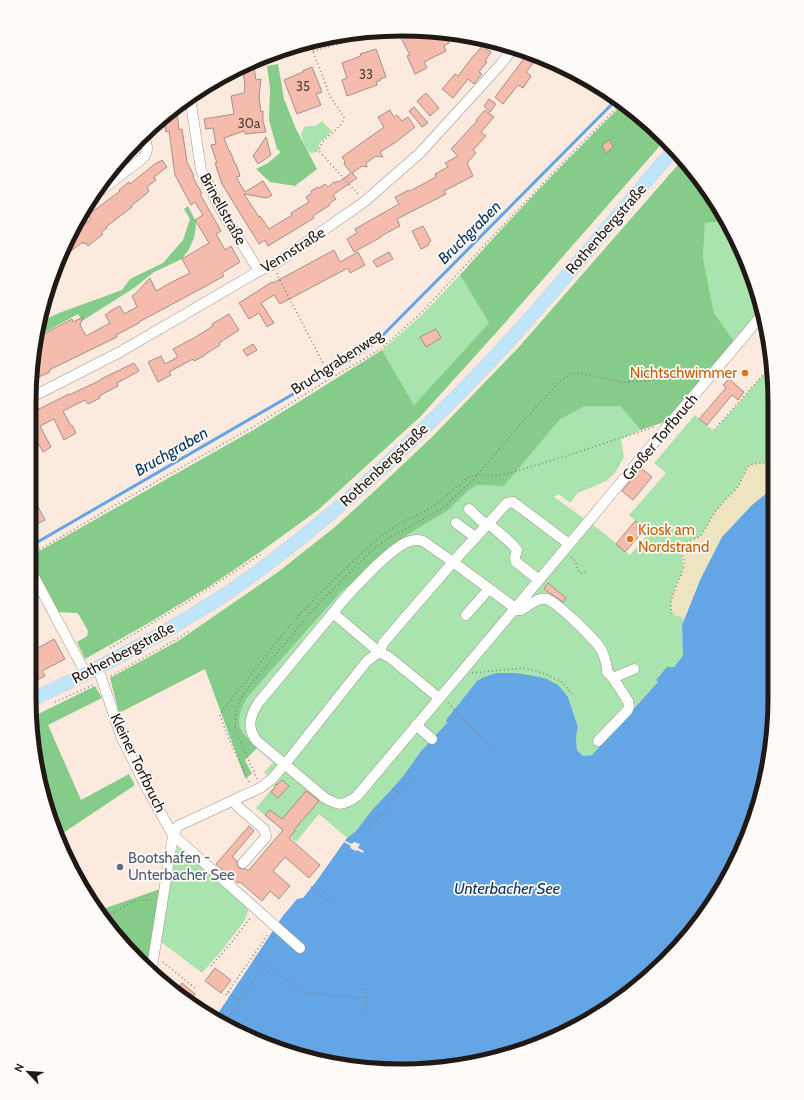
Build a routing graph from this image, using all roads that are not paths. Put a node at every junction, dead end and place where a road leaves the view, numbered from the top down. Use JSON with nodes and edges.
{"nodes":[{"id":1,"x":510,"y":52,"type":"edge"},
{"id":2,"x":191,"y":104,"type":"edge"},
{"id":3,"x":146,"y":141,"type":"edge"},
{"id":4,"x":670,"y":153,"type":"edge"},
{"id":5,"x":108,"y":185,"type":"edge"},
{"id":6,"x":259,"y":271,"type":"junction"},
{"id":7,"x":759,"y":320,"type":"edge"},
{"id":8,"x":36,"y":395,"type":"edge"},
{"id":9,"x":469,"y":509,"type":"dead end"},
{"id":10,"x":456,"y":523,"type":"dead end"},
{"id":11,"x":487,"y":524,"type":"junction"},
{"id":12,"x":475,"y":537,"type":"junction"},
{"id":13,"x":566,"y":547,"type":"junction"},
{"id":14,"x":453,"y":562,"type":"junction"},
{"id":15,"x":36,"y":580,"type":"edge"},
{"id":16,"x":539,"y":580,"type":"junction"},
{"id":17,"x":489,"y":589,"type":"junction"},
{"id":18,"x":515,"y":608,"type":"junction"},
{"id":19,"x":333,"y":613,"type":"junction"},
{"id":20,"x":466,"y":615,"type":"dead end"},
{"id":21,"x":379,"y":652,"type":"junction"},
{"id":22,"x":98,"y":668,"type":"junction"},
{"id":23,"x":634,"y":669,"type":"dead end"},
{"id":24,"x":86,"y":674,"type":"junction"},
{"id":25,"x":613,"y":678,"type":"junction"},
{"id":26,"x":36,"y":698,"type":"edge"},
{"id":27,"x":439,"y":698,"type":"junction"},
{"id":28,"x":416,"y":725,"type":"junction"},
{"id":29,"x":432,"y":739,"type":"dead end"},
{"id":30,"x":598,"y":741,"type":"dead end"},
{"id":31,"x":285,"y":764,"type":"junction"},
{"id":32,"x":235,"y":800,"type":"junction"},
{"id":33,"x":173,"y":835,"type":"junction"},
{"id":34,"x":244,"y":863,"type":"dead end"},
{"id":35,"x":300,"y":948,"type":"dead end"},
{"id":36,"x":152,"y":965,"type":"edge"}],
"edges":[{"from":1,"to":6,"type":"street","name":"Vennstraße"},
{"from":2,"to":6,"type":"street","name":"Brinellstraße"},
{"from":3,"to":5,"type":"street"},
{"from":4,"to":22,"type":"main road","name":"Rothenbergstraße"},
{"from":6,"to":8,"type":"street","name":"Vennstraße"},
{"from":7,"to":13,"type":"street","name":"Großer Torfbruch"},
{"from":9,"to":11,"type":"street"},
{"from":10,"to":12,"type":"street"},
{"from":11,"to":12,"type":"street","name":"Kleiner Torfbruch"},
{"from":11,"to":13,"type":"street","name":"Kleiner Torfbruch"},
{"from":11,"to":16,"type":"street"},
{"from":12,"to":14,"type":"street","name":"Kleiner Torfbruch"},
{"from":13,"to":16,"type":"street","name":"Großer Torfbruch"},
{"from":14,"to":17,"type":"street"},
{"from":14,"to":19,"type":"street"},
{"from":14,"to":21,"type":"street","name":"Kleiner Torfbruch"},
{"from":15,"to":24,"type":"street"},
{"from":16,"to":18,"type":"street","name":"Großer Torfbruch"},
{"from":17,"to":18,"type":"street"},
{"from":17,"to":20,"type":"street"},
{"from":18,"to":25,"type":"street"},
{"from":18,"to":27,"type":"street","name":"Großer Torfbruch"},
{"from":19,"to":21,"type":"street"},
{"from":19,"to":31,"type":"street","name":"Großer Torfbruch"},
{"from":21,"to":27,"type":"street"},
{"from":21,"to":31,"type":"street","name":"Kleiner Torfbruch"},
{"from":22,"to":24,"type":"main road","name":"Rothenbergstraße"},
{"from":22,"to":33,"type":"street","name":"Kleiner Torfbruch"},
{"from":23,"to":25,"type":"street"},
{"from":24,"to":26,"type":"main road","name":"Rothenbergstraße"},
{"from":25,"to":30,"type":"street"},
{"from":27,"to":28,"type":"street","name":"Großer Torfbruch"},
{"from":28,"to":29,"type":"street"},
{"from":28,"to":31,"type":"street","name":"Großer Torfbruch"},
{"from":31,"to":32,"type":"street","name":"Kleiner Torfbruch"},
{"from":32,"to":33,"type":"street","name":"Kleiner Torfbruch"},
{"from":32,"to":34,"type":"street"},
{"from":33,"to":35,"type":"street"},
{"from":33,"to":36,"type":"street"}]}
